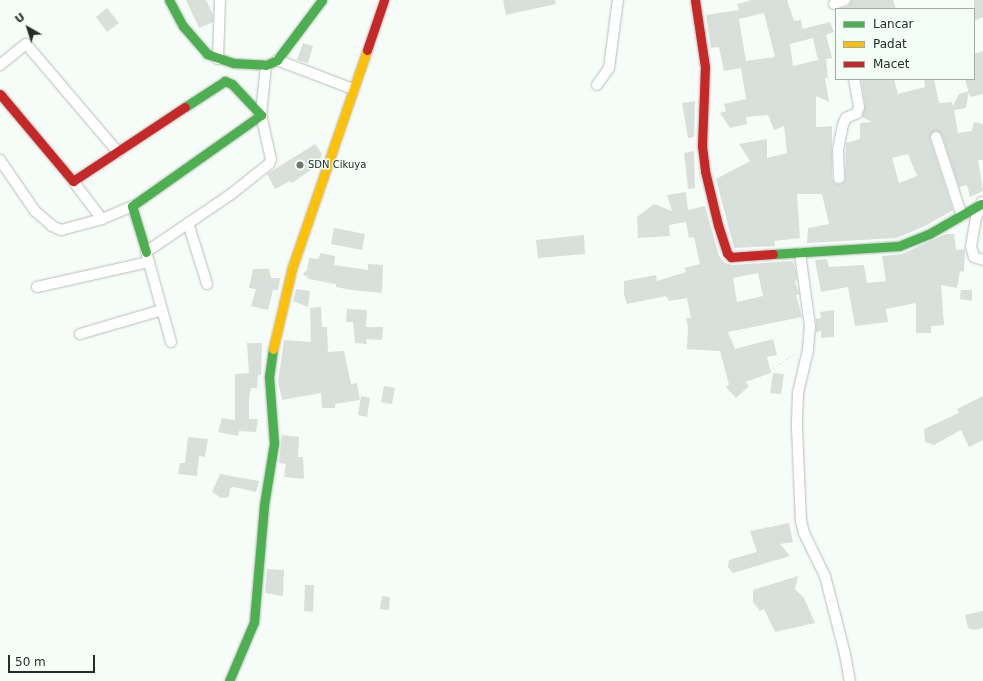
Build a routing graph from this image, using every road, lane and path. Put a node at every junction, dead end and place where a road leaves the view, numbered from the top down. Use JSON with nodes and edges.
{"nodes":[{"id":1,"x":169,"y":0,"type":"edge"},
{"id":2,"x":220,"y":0,"type":"edge"},
{"id":3,"x":322,"y":0,"type":"edge"},
{"id":4,"x":384,"y":0,"type":"edge"},
{"id":5,"x":618,"y":0,"type":"edge"},
{"id":6,"x":695,"y":0,"type":"edge"},
{"id":7,"x":845,"y":0,"type":"edge"},
{"id":8,"x":834,"y":5,"type":"edge"},
{"id":9,"x":218,"y":59,"type":"junction"},
{"id":10,"x":276,"y":60,"type":"junction"},
{"id":11,"x":0,"y":65,"type":"edge"},
{"id":12,"x":266,"y":65,"type":"junction"},
{"id":13,"x":854,"y":80,"type":"edge"},
{"id":14,"x":597,"y":85,"type":"dead end"},
{"id":15,"x":353,"y":89,"type":"junction"},
{"id":16,"x":0,"y":94,"type":"edge"},
{"id":17,"x":261,"y":115,"type":"junction"},
{"id":18,"x":936,"y":137,"type":"dead end"},
{"id":19,"x":118,"y":152,"type":"junction"},
{"id":20,"x":0,"y":160,"type":"edge"},
{"id":21,"x":839,"y":178,"type":"dead end"},
{"id":22,"x":74,"y":181,"type":"junction"},
{"id":23,"x":982,"y":202,"type":"edge"},
{"id":24,"x":132,"y":206,"type":"junction"},
{"id":25,"x":962,"y":216,"type":"junction"},
{"id":26,"x":102,"y":219,"type":"junction"},
{"id":27,"x":188,"y":223,"type":"junction"},
{"id":28,"x":800,"y":253,"type":"junction"},
{"id":29,"x":147,"y":257,"type":"junction"},
{"id":30,"x":983,"y":260,"type":"edge"},
{"id":31,"x":207,"y":284,"type":"dead end"},
{"id":32,"x":37,"y":287,"type":"dead end"},
{"id":33,"x":162,"y":310,"type":"junction"},
{"id":34,"x":80,"y":334,"type":"dead end"},
{"id":35,"x":172,"y":342,"type":"dead end"},
{"id":36,"x":808,"y":350,"type":"junction"},
{"id":37,"x":770,"y":371,"type":"dead end"},
{"id":38,"x":229,"y":681,"type":"edge"},
{"id":39,"x":850,"y":681,"type":"edge"}],
"edges":[{"from":1,"to":9,"type":"street"},
{"from":2,"to":9,"type":"street"},
{"from":3,"to":10,"type":"street"},
{"from":4,"to":15,"type":"street"},
{"from":5,"to":14,"type":"street"},
{"from":6,"to":28,"type":"street"},
{"from":7,"to":8,"type":"street"},
{"from":9,"to":12,"type":"street"},
{"from":10,"to":12,"type":"street"},
{"from":10,"to":15,"type":"street"},
{"from":11,"to":19,"type":"street"},
{"from":12,"to":17,"type":"street"},
{"from":13,"to":21,"type":"street"},
{"from":15,"to":38,"type":"street"},
{"from":16,"to":22,"type":"street"},
{"from":17,"to":19,"type":"street"},
{"from":17,"to":24,"type":"street"},
{"from":17,"to":27,"type":"street"},
{"from":18,"to":25,"type":"street"},
{"from":19,"to":22,"type":"street"},
{"from":20,"to":26,"type":"street"},
{"from":22,"to":26,"type":"street"},
{"from":23,"to":25,"type":"street"},
{"from":23,"to":30,"type":"street"},
{"from":24,"to":26,"type":"street"},
{"from":24,"to":29,"type":"street"},
{"from":25,"to":28,"type":"street"},
{"from":27,"to":29,"type":"street"},
{"from":27,"to":31,"type":"street"},
{"from":28,"to":36,"type":"street"},
{"from":29,"to":32,"type":"street"},
{"from":29,"to":33,"type":"street"},
{"from":33,"to":34,"type":"street"},
{"from":33,"to":35,"type":"street"},
{"from":36,"to":37,"type":"path"},
{"from":36,"to":39,"type":"street"}]}
